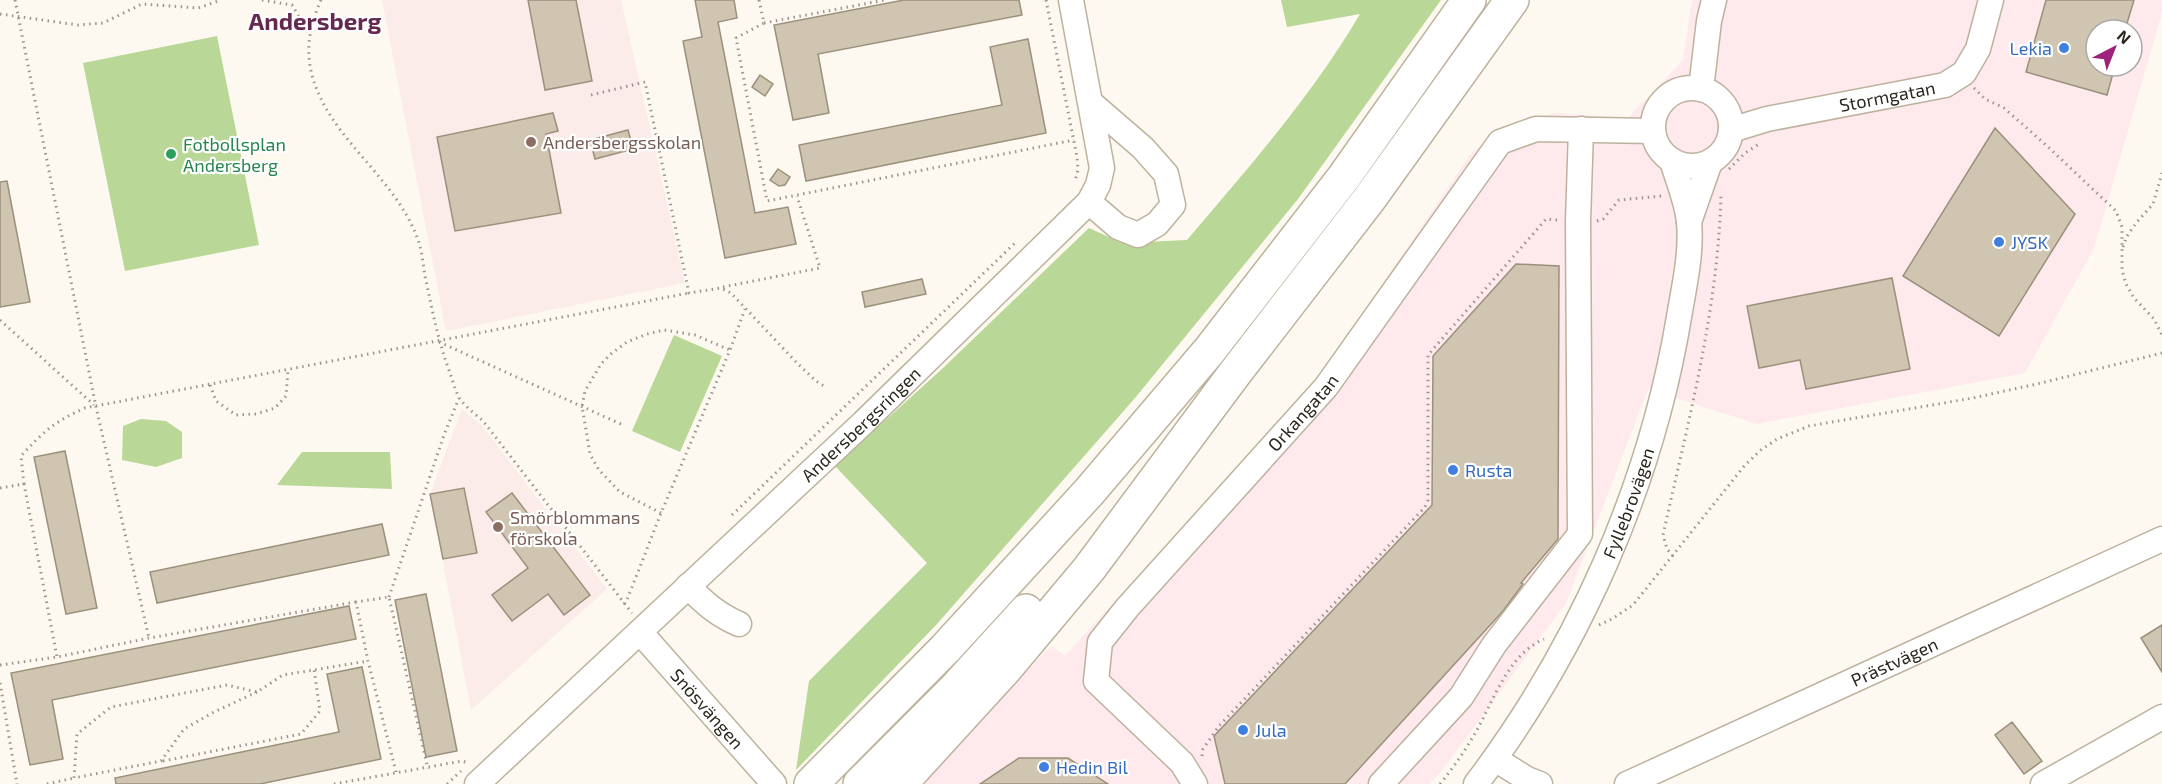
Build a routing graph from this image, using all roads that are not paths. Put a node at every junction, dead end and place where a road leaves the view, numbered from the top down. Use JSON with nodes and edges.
{"nodes":[{"id":1,"x":1071,"y":0,"type":"edge"},
{"id":2,"x":1469,"y":0,"type":"edge"},
{"id":3,"x":1512,"y":0,"type":"edge"},
{"id":4,"x":1714,"y":0,"type":"edge"},
{"id":5,"x":1991,"y":0,"type":"edge"},
{"id":6,"x":1701,"y":89,"type":"junction"},
{"id":7,"x":1091,"y":103,"type":"junction"},
{"id":8,"x":1581,"y":129,"type":"junction"},
{"id":9,"x":1731,"y":130,"type":"junction"},
{"id":10,"x":1653,"y":131,"type":"junction"},
{"id":11,"x":1672,"y":161,"type":"junction"},
{"id":12,"x":1717,"y":169,"type":"junction"},
{"id":13,"x":1080,"y":196,"type":"junction"},
{"id":14,"x":1701,"y":197,"type":"junction"},
{"id":15,"x":1235,"y":373,"type":"junction"},
{"id":16,"x":2162,"y":539,"type":"edge"},
{"id":17,"x":688,"y":586,"type":"junction"},
{"id":18,"x":739,"y":624,"type":"dead end"},
{"id":19,"x":644,"y":629,"type":"junction"},
{"id":20,"x":2162,"y":717,"type":"edge"},
{"id":21,"x":1495,"y":759,"type":"junction"},
{"id":22,"x":1198,"y":774,"type":"edge"},
{"id":23,"x":477,"y":784,"type":"edge"},
{"id":24,"x":774,"y":784,"type":"edge"},
{"id":25,"x":812,"y":784,"type":"edge"},
{"id":26,"x":860,"y":784,"type":"edge"},
{"id":27,"x":900,"y":784,"type":"edge"},
{"id":28,"x":1381,"y":784,"type":"edge"},
{"id":29,"x":1476,"y":784,"type":"edge"},
{"id":30,"x":1540,"y":784,"type":"edge"},
{"id":31,"x":1628,"y":784,"type":"edge"},
{"id":32,"x":2043,"y":784,"type":"edge"}],
"edges":[{"from":1,"to":7,"type":"street","name":"Andersbergsringen"},
{"from":2,"to":25,"type":"highway"},
{"from":3,"to":15,"type":"highway"},
{"from":4,"to":6,"type":"street"},
{"from":5,"to":9,"type":"street","name":"Stormgatan"},
{"from":6,"to":9,"type":"street"},
{"from":6,"to":10,"type":"street"},
{"from":7,"to":13,"type":"street","name":"Andersbergsringen"},
{"from":7,"to":13,"type":"street"},
{"from":8,"to":10,"type":"street","name":"Orkangatan"},
{"from":8,"to":22,"type":"street","name":"Orkangatan"},
{"from":8,"to":28,"type":"street"},
{"from":9,"to":12,"type":"street"},
{"from":10,"to":11,"type":"street","name":"Fyllebrovägen"},
{"from":11,"to":12,"type":"street"},
{"from":11,"to":14,"type":"street","name":"Fyllebrovägen"},
{"from":12,"to":14,"type":"street"},
{"from":13,"to":17,"type":"street","name":"Andersbergsringen"},
{"from":14,"to":21,"type":"street","name":"Fyllebrovägen"},
{"from":15,"to":26,"type":"highway"},
{"from":15,"to":27,"type":"highway"},
{"from":16,"to":31,"type":"street","name":"Prästvägen"},
{"from":17,"to":18,"type":"street"},
{"from":17,"to":19,"type":"street","name":"Andersbergsringen"},
{"from":19,"to":23,"type":"street","name":"Andersbergsringen"},
{"from":19,"to":24,"type":"street","name":"Snösvängen"},
{"from":20,"to":32,"type":"street"},
{"from":21,"to":29,"type":"street"},
{"from":21,"to":30,"type":"street"}]}
